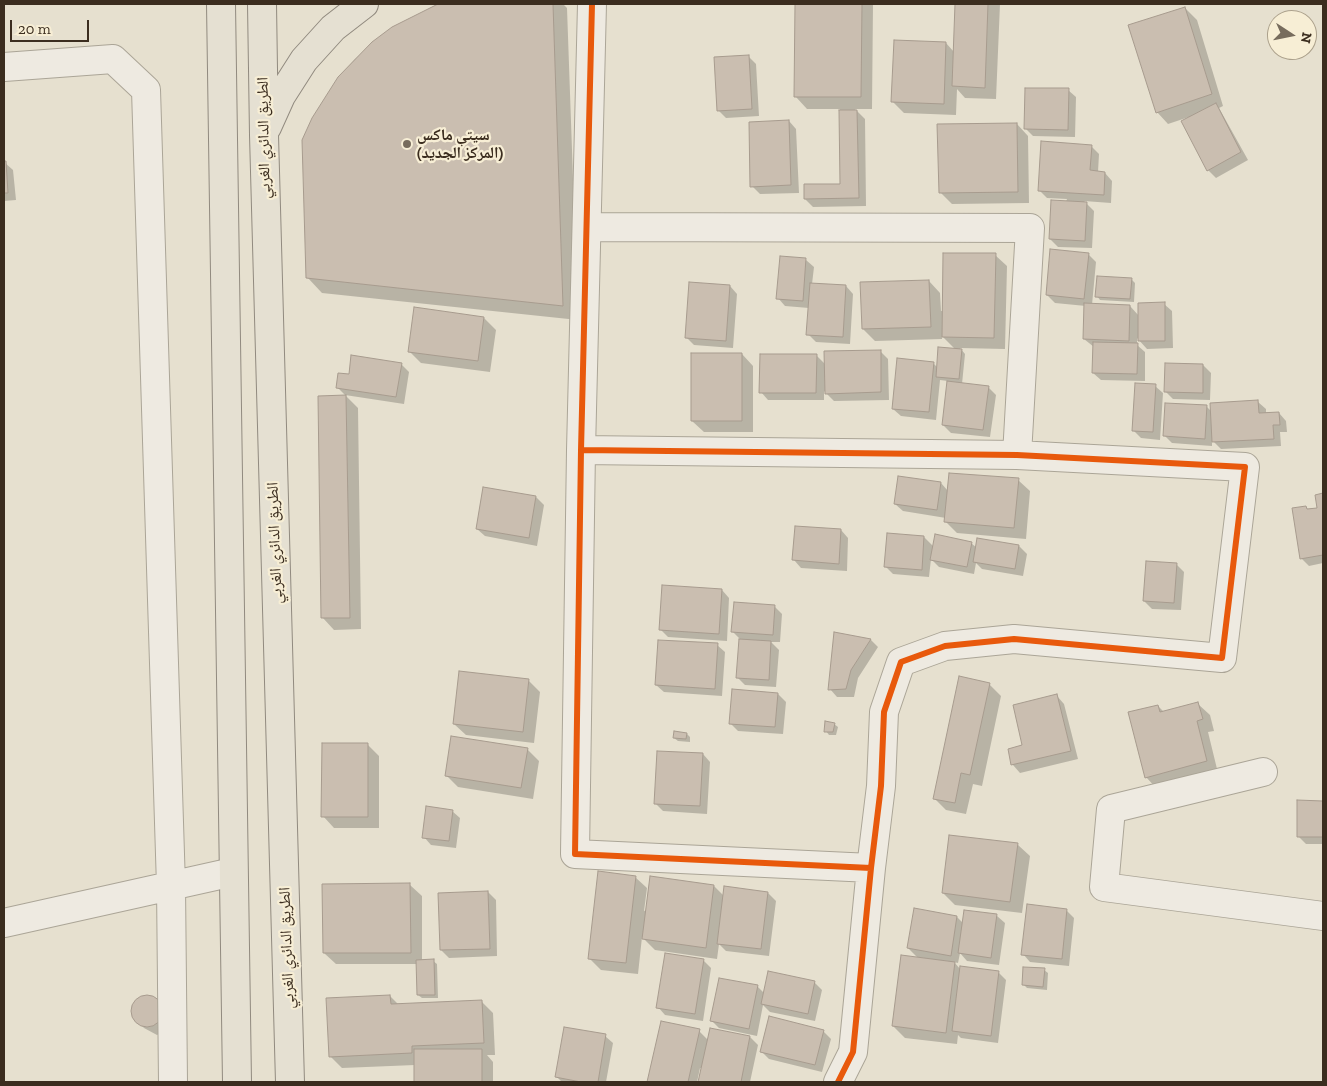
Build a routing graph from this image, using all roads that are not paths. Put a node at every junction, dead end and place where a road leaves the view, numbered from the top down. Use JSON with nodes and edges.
{"nodes":[{"id":1,"x":221,"y":4,"type":"edge"},
{"id":2,"x":262,"y":4,"type":"edge"},
{"id":3,"x":364,"y":4,"type":"edge"},
{"id":4,"x":592,"y":4,"type":"edge"},
{"id":5,"x":4,"y":67,"type":"edge"},
{"id":6,"x":264,"y":135,"type":"junction"},
{"id":7,"x":588,"y":227,"type":"junction"},
{"id":8,"x":581,"y":450,"type":"junction"},
{"id":9,"x":1017,"y":455,"type":"junction"},
{"id":10,"x":1263,"y":772,"type":"dead end"},
{"id":11,"x":871,"y":868,"type":"junction"},
{"id":12,"x":233,"y":872,"type":"junction"},
{"id":13,"x":171,"y":886,"type":"junction"},
{"id":14,"x":1323,"y":916,"type":"edge"},
{"id":15,"x":4,"y":923,"type":"edge"},
{"id":16,"x":173,"y":1082,"type":"edge"},
{"id":17,"x":237,"y":1082,"type":"edge"},
{"id":18,"x":290,"y":1082,"type":"edge"},
{"id":19,"x":838,"y":1082,"type":"edge"}],
"edges":[{"from":1,"to":12,"type":"main road"},
{"from":2,"to":6,"type":"main road","name":"الطريق الدائري الغربي"},
{"from":3,"to":6,"type":"main road"},
{"from":4,"to":7,"type":"street"},
{"from":5,"to":13,"type":"street"},
{"from":6,"to":18,"type":"main road","name":"الطريق الدائري الغربي"},
{"from":7,"to":8,"type":"street"},
{"from":7,"to":9,"type":"street"},
{"from":8,"to":9,"type":"street"},
{"from":8,"to":11,"type":"street"},
{"from":9,"to":11,"type":"street"},
{"from":10,"to":14,"type":"street"},
{"from":11,"to":19,"type":"street"},
{"from":12,"to":13,"type":"street"},
{"from":12,"to":17,"type":"main road"},
{"from":13,"to":15,"type":"street"},
{"from":13,"to":16,"type":"street"}]}
